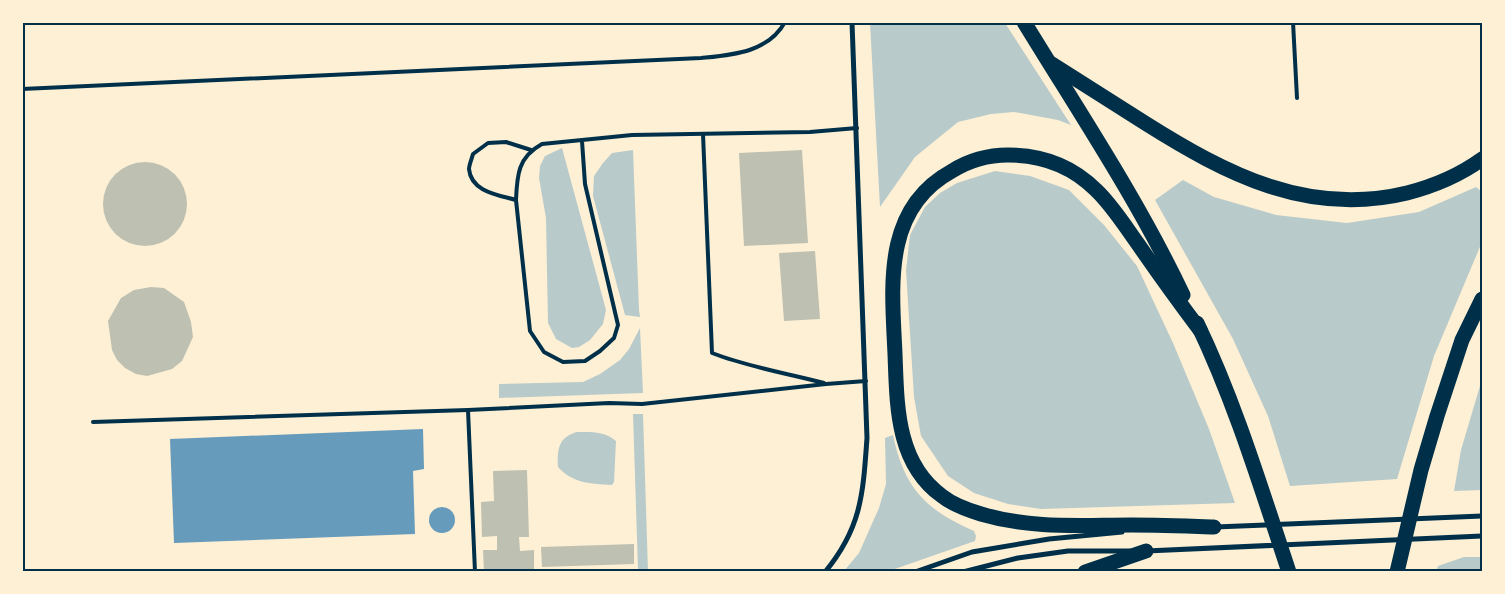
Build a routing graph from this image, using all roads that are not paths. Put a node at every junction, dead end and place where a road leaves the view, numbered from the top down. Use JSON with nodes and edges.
{"nodes":[{"id":1,"x":785,"y":22,"type":"edge"},
{"id":2,"x":852,"y":22,"type":"edge"},
{"id":3,"x":1024,"y":22,"type":"edge"},
{"id":4,"x":1293,"y":22,"type":"edge"},
{"id":5,"x":1048,"y":62,"type":"junction"},
{"id":6,"x":22,"y":89,"type":"edge"},
{"id":7,"x":1297,"y":98,"type":"dead end"},
{"id":8,"x":857,"y":128,"type":"junction"},
{"id":9,"x":703,"y":134,"type":"junction"},
{"id":10,"x":582,"y":141,"type":"junction"},
{"id":11,"x":532,"y":150,"type":"junction"},
{"id":12,"x":1482,"y":159,"type":"edge"},
{"id":13,"x":516,"y":200,"type":"junction"},
{"id":14,"x":1482,"y":299,"type":"edge"},
{"id":15,"x":1482,"y":312,"type":"edge"},
{"id":16,"x":1200,"y":330,"type":"junction"},
{"id":17,"x":1462,"y":340,"type":"junction"},
{"id":18,"x":866,"y":381,"type":"junction"},
{"id":19,"x":826,"y":384,"type":"junction"},
{"id":20,"x":468,"y":410,"type":"junction"},
{"id":21,"x":93,"y":422,"type":"dead end"},
{"id":22,"x":1482,"y":516,"type":"edge"},
{"id":23,"x":1214,"y":527,"type":"junction"},
{"id":24,"x":1482,"y":536,"type":"edge"},
{"id":25,"x":1146,"y":550,"type":"junction"},
{"id":26,"x":1288,"y":570,"type":"edge"},
{"id":27,"x":475,"y":572,"type":"edge"},
{"id":28,"x":825,"y":572,"type":"edge"},
{"id":29,"x":915,"y":572,"type":"edge"},
{"id":30,"x":963,"y":572,"type":"edge"},
{"id":31,"x":1085,"y":572,"type":"edge"},
{"id":32,"x":1397,"y":572,"type":"edge"}],
"edges":[{"from":1,"to":6,"type":"lane"},
{"from":2,"to":8,"type":"street"},
{"from":3,"to":5,"type":"highway"},
{"from":4,"to":7,"type":"lane"},
{"from":5,"to":12,"type":"highway"},
{"from":5,"to":16,"type":"highway"},
{"from":8,"to":9,"type":"lane"},
{"from":8,"to":18,"type":"street"},
{"from":9,"to":10,"type":"lane"},
{"from":9,"to":19,"type":"lane"},
{"from":10,"to":11,"type":"lane"},
{"from":10,"to":13,"type":"lane"},
{"from":11,"to":13,"type":"lane"},
{"from":11,"to":13,"type":"lane"},
{"from":14,"to":17,"type":"highway"},
{"from":15,"to":17,"type":"highway"},
{"from":16,"to":23,"type":"highway"},
{"from":16,"to":26,"type":"highway"},
{"from":17,"to":32,"type":"highway"},
{"from":18,"to":19,"type":"lane"},
{"from":18,"to":28,"type":"street"},
{"from":19,"to":20,"type":"lane"},
{"from":20,"to":21,"type":"lane"},
{"from":20,"to":27,"type":"lane"},
{"from":22,"to":23,"type":"street"},
{"from":23,"to":29,"type":"street"},
{"from":24,"to":25,"type":"street"},
{"from":25,"to":30,"type":"street"},
{"from":25,"to":31,"type":"highway"}]}
